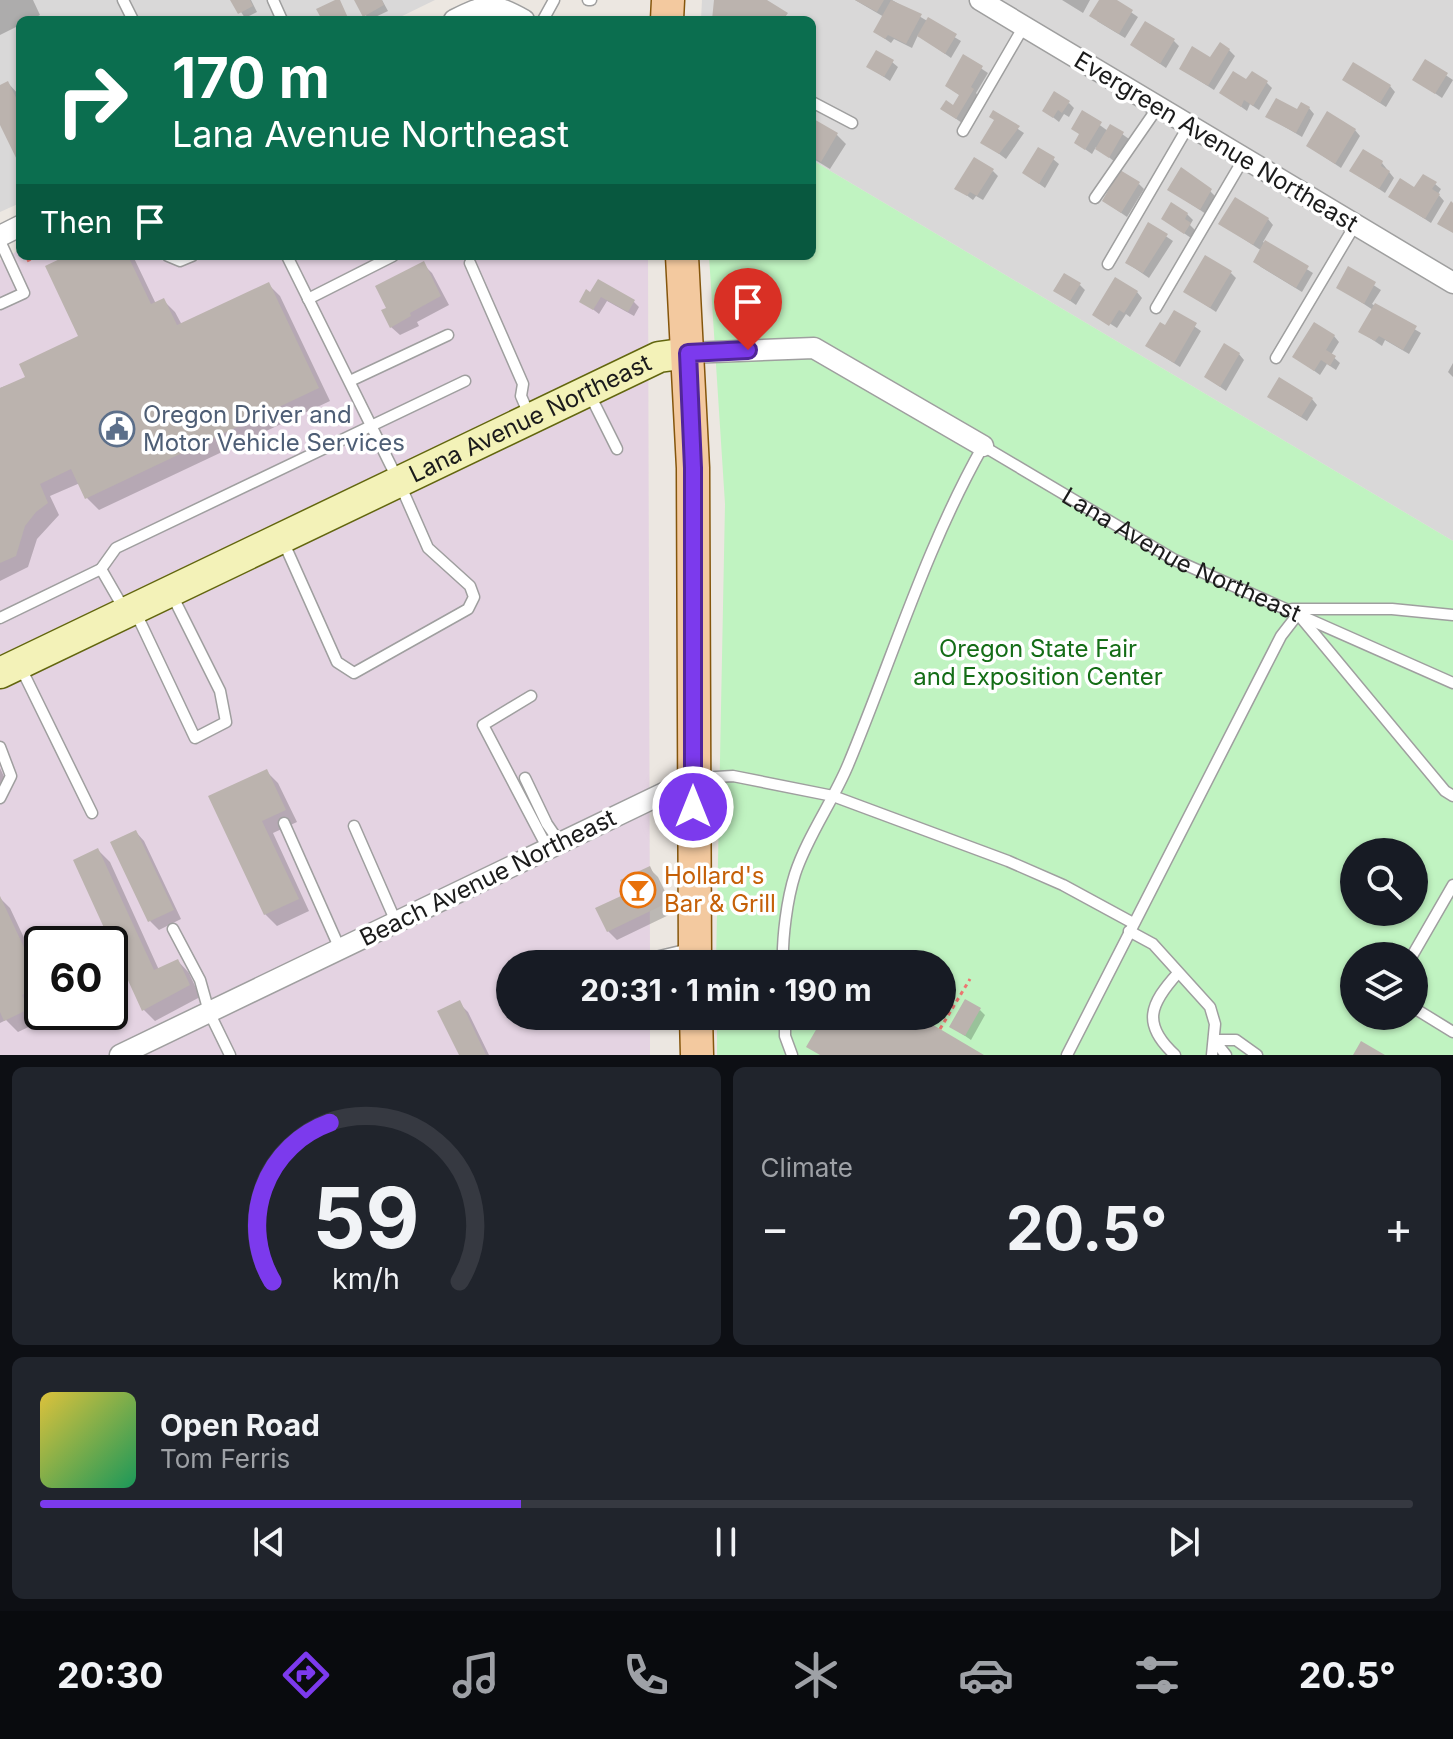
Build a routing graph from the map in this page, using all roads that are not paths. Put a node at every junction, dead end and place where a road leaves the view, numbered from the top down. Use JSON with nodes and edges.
{"nodes":[{"id":1,"x":980,"y":0,"type":"edge"},
{"id":2,"x":464,"y":16,"type":"edge"},
{"id":3,"x":516,"y":16,"type":"edge"},
{"id":4,"x":1024,"y":26,"type":"junction"},
{"id":5,"x":816,"y":104,"type":"edge"},
{"id":6,"x":1158,"y":107,"type":"junction"},
{"id":7,"x":852,"y":123,"type":"dead end"},
{"id":8,"x":1189,"y":125,"type":"junction"},
{"id":9,"x":963,"y":131,"type":"dead end"},
{"id":10,"x":1244,"y":158,"type":"junction"},
{"id":11,"x":1095,"y":198,"type":"dead end"},
{"id":12,"x":1355,"y":225,"type":"junction"},
{"id":13,"x":0,"y":239,"type":"edge"},
{"id":14,"x":288,"y":260,"type":"edge"},
{"id":15,"x":385,"y":260,"type":"edge"},
{"id":16,"x":682,"y":260,"type":"edge"},
{"id":17,"x":470,"y":263,"type":"dead end"},
{"id":18,"x":1108,"y":264,"type":"dead end"},
{"id":19,"x":1453,"y":283,"type":"edge"},
{"id":20,"x":308,"y":299,"type":"junction"},
{"id":21,"x":0,"y":304,"type":"edge"},
{"id":22,"x":1156,"y":308,"type":"dead end"},
{"id":23,"x":448,"y":335,"type":"dead end"},
{"id":24,"x":688,"y":353,"type":"junction"},
{"id":25,"x":1276,"y":358,"type":"dead end"},
{"id":26,"x":350,"y":381,"type":"junction"},
{"id":27,"x":465,"y":381,"type":"dead end"},
{"id":28,"x":588,"y":391,"type":"junction"},
{"id":29,"x":531,"y":418,"type":"junction"},
{"id":30,"x":372,"y":426,"type":"junction"},
{"id":31,"x":983,"y":446,"type":"junction"},
{"id":32,"x":617,"y":449,"type":"dead end"},
{"id":33,"x":399,"y":482,"type":"junction"},
{"id":34,"x":282,"y":538,"type":"junction"},
{"id":35,"x":101,"y":569,"type":"junction"},
{"id":36,"x":171,"y":591,"type":"junction"},
{"id":37,"x":1286,"y":609,"type":"junction"},
{"id":38,"x":130,"y":611,"type":"junction"},
{"id":39,"x":1298,"y":614,"type":"junction"},
{"id":40,"x":1453,"y":615,"type":"edge"},
{"id":41,"x":0,"y":618,"type":"edge"},
{"id":42,"x":10,"y":669,"type":"edge"},
{"id":43,"x":1453,"y":683,"type":"edge"},
{"id":44,"x":531,"y":696,"type":"dead end"},
{"id":45,"x":0,"y":747,"type":"edge"},
{"id":46,"x":525,"y":778,"type":"dead end"},
{"id":47,"x":693,"y":779,"type":"junction"},
{"id":48,"x":833,"y":796,"type":"junction"},
{"id":49,"x":1453,"y":796,"type":"edge"},
{"id":50,"x":0,"y":798,"type":"edge"},
{"id":51,"x":92,"y":813,"type":"dead end"},
{"id":52,"x":284,"y":823,"type":"dead end"},
{"id":53,"x":354,"y":826,"type":"dead end"},
{"id":54,"x":554,"y":846,"type":"junction"},
{"id":55,"x":1453,"y":885,"type":"edge"},
{"id":56,"x":396,"y":922,"type":"junction"},
{"id":57,"x":1131,"y":927,"type":"junction"},
{"id":58,"x":173,"y":929,"type":"dead end"},
{"id":59,"x":1420,"y":942,"type":"edge"},
{"id":60,"x":340,"y":949,"type":"junction"},
{"id":61,"x":695,"y":950,"type":"edge"},
{"id":62,"x":782,"y":950,"type":"edge"},
{"id":63,"x":1178,"y":973,"type":"junction"},
{"id":64,"x":209,"y":1012,"type":"junction"},
{"id":65,"x":1428,"y":1017,"type":"edge"},
{"id":66,"x":696,"y":1030,"type":"edge"},
{"id":67,"x":785,"y":1030,"type":"edge"},
{"id":68,"x":1453,"y":1032,"type":"edge"},
{"id":69,"x":1214,"y":1040,"type":"junction"},
{"id":70,"x":120,"y":1055,"type":"edge"},
{"id":71,"x":230,"y":1055,"type":"edge"},
{"id":72,"x":697,"y":1055,"type":"edge"},
{"id":73,"x":792,"y":1055,"type":"edge"},
{"id":74,"x":1067,"y":1055,"type":"edge"},
{"id":75,"x":1175,"y":1055,"type":"edge"},
{"id":76,"x":1212,"y":1055,"type":"edge"},
{"id":77,"x":1226,"y":1055,"type":"edge"},
{"id":78,"x":1257,"y":1055,"type":"edge"}],
"edges":[{"from":1,"to":4,"type":"street","name":"Evergreen Avenue Northeast"},
{"from":2,"to":3,"type":"street"},
{"from":4,"to":6,"type":"street","name":"Evergreen Avenue Northeast"},
{"from":4,"to":9,"type":"lane"},
{"from":5,"to":7,"type":"lane"},
{"from":6,"to":8,"type":"street","name":"Evergreen Avenue Northeast"},
{"from":6,"to":11,"type":"lane"},
{"from":8,"to":10,"type":"street","name":"Evergreen Avenue Northeast"},
{"from":8,"to":18,"type":"lane"},
{"from":10,"to":12,"type":"street","name":"Evergreen Avenue Northeast"},
{"from":10,"to":22,"type":"lane"},
{"from":12,"to":19,"type":"street","name":"Evergreen Avenue Northeast"},
{"from":12,"to":25,"type":"lane"},
{"from":13,"to":21,"type":"lane"},
{"from":14,"to":20,"type":"lane"},
{"from":15,"to":20,"type":"lane"},
{"from":16,"to":24,"type":"main road"},
{"from":17,"to":29,"type":"lane"},
{"from":20,"to":26,"type":"lane"},
{"from":23,"to":26,"type":"lane"},
{"from":24,"to":28,"type":"street","name":"Lana Avenue Northeast"},
{"from":24,"to":31,"type":"street","name":"Lana Avenue Northeast"},
{"from":24,"to":47,"type":"main road"},
{"from":26,"to":30,"type":"lane"},
{"from":27,"to":30,"type":"lane"},
{"from":28,"to":29,"type":"street","name":"Lana Avenue Northeast"},
{"from":28,"to":32,"type":"lane"},
{"from":29,"to":33,"type":"street","name":"Lana Avenue Northeast"},
{"from":30,"to":33,"type":"lane"},
{"from":30,"to":35,"type":"lane"},
{"from":31,"to":37,"type":"lane","name":"Lana Avenue Northeast"},
{"from":31,"to":48,"type":"lane"},
{"from":33,"to":34,"type":"street","name":"Lana Avenue Northeast"},
{"from":33,"to":34,"type":"lane"},
{"from":34,"to":36,"type":"street","name":"Lana Avenue Northeast"},
{"from":35,"to":38,"type":"lane"},
{"from":35,"to":41,"type":"lane"},
{"from":36,"to":38,"type":"street","name":"Lana Avenue Northeast"},
{"from":36,"to":38,"type":"lane"},
{"from":37,"to":39,"type":"lane","name":"Lana Avenue Northeast"},
{"from":37,"to":40,"type":"lane"},
{"from":38,"to":42,"type":"street","name":"Lana Avenue Northeast"},
{"from":39,"to":43,"type":"lane","name":"Lana Avenue Northeast"},
{"from":39,"to":49,"type":"lane"},
{"from":39,"to":57,"type":"lane"},
{"from":42,"to":51,"type":"lane"},
{"from":44,"to":54,"type":"lane"},
{"from":45,"to":50,"type":"lane"},
{"from":46,"to":54,"type":"lane"},
{"from":47,"to":48,"type":"lane","name":"Beach Avenue Northeast"},
{"from":47,"to":54,"type":"street","name":"Beach Avenue Northeast"},
{"from":47,"to":61,"type":"main road"},
{"from":48,"to":57,"type":"lane","name":"Beach Avenue Northeast"},
{"from":48,"to":62,"type":"lane"},
{"from":52,"to":60,"type":"lane"},
{"from":53,"to":56,"type":"lane"},
{"from":54,"to":56,"type":"street","name":"Beach Avenue Northeast"},
{"from":55,"to":59,"type":"lane"},
{"from":56,"to":60,"type":"street","name":"Beach Avenue Northeast"},
{"from":57,"to":63,"type":"lane","name":"Beach Avenue Northeast"},
{"from":57,"to":74,"type":"lane"},
{"from":58,"to":64,"type":"lane"},
{"from":60,"to":64,"type":"street","name":"Beach Avenue Northeast"},
{"from":63,"to":69,"type":"lane","name":"Beach Avenue Northeast"},
{"from":63,"to":75,"type":"lane"},
{"from":64,"to":70,"type":"street","name":"Beach Avenue Northeast"},
{"from":64,"to":71,"type":"lane"},
{"from":65,"to":68,"type":"lane"},
{"from":66,"to":72,"type":"main road"},
{"from":67,"to":73,"type":"lane"},
{"from":69,"to":76,"type":"lane"},
{"from":69,"to":77,"type":"lane"},
{"from":69,"to":78,"type":"lane"}]}
